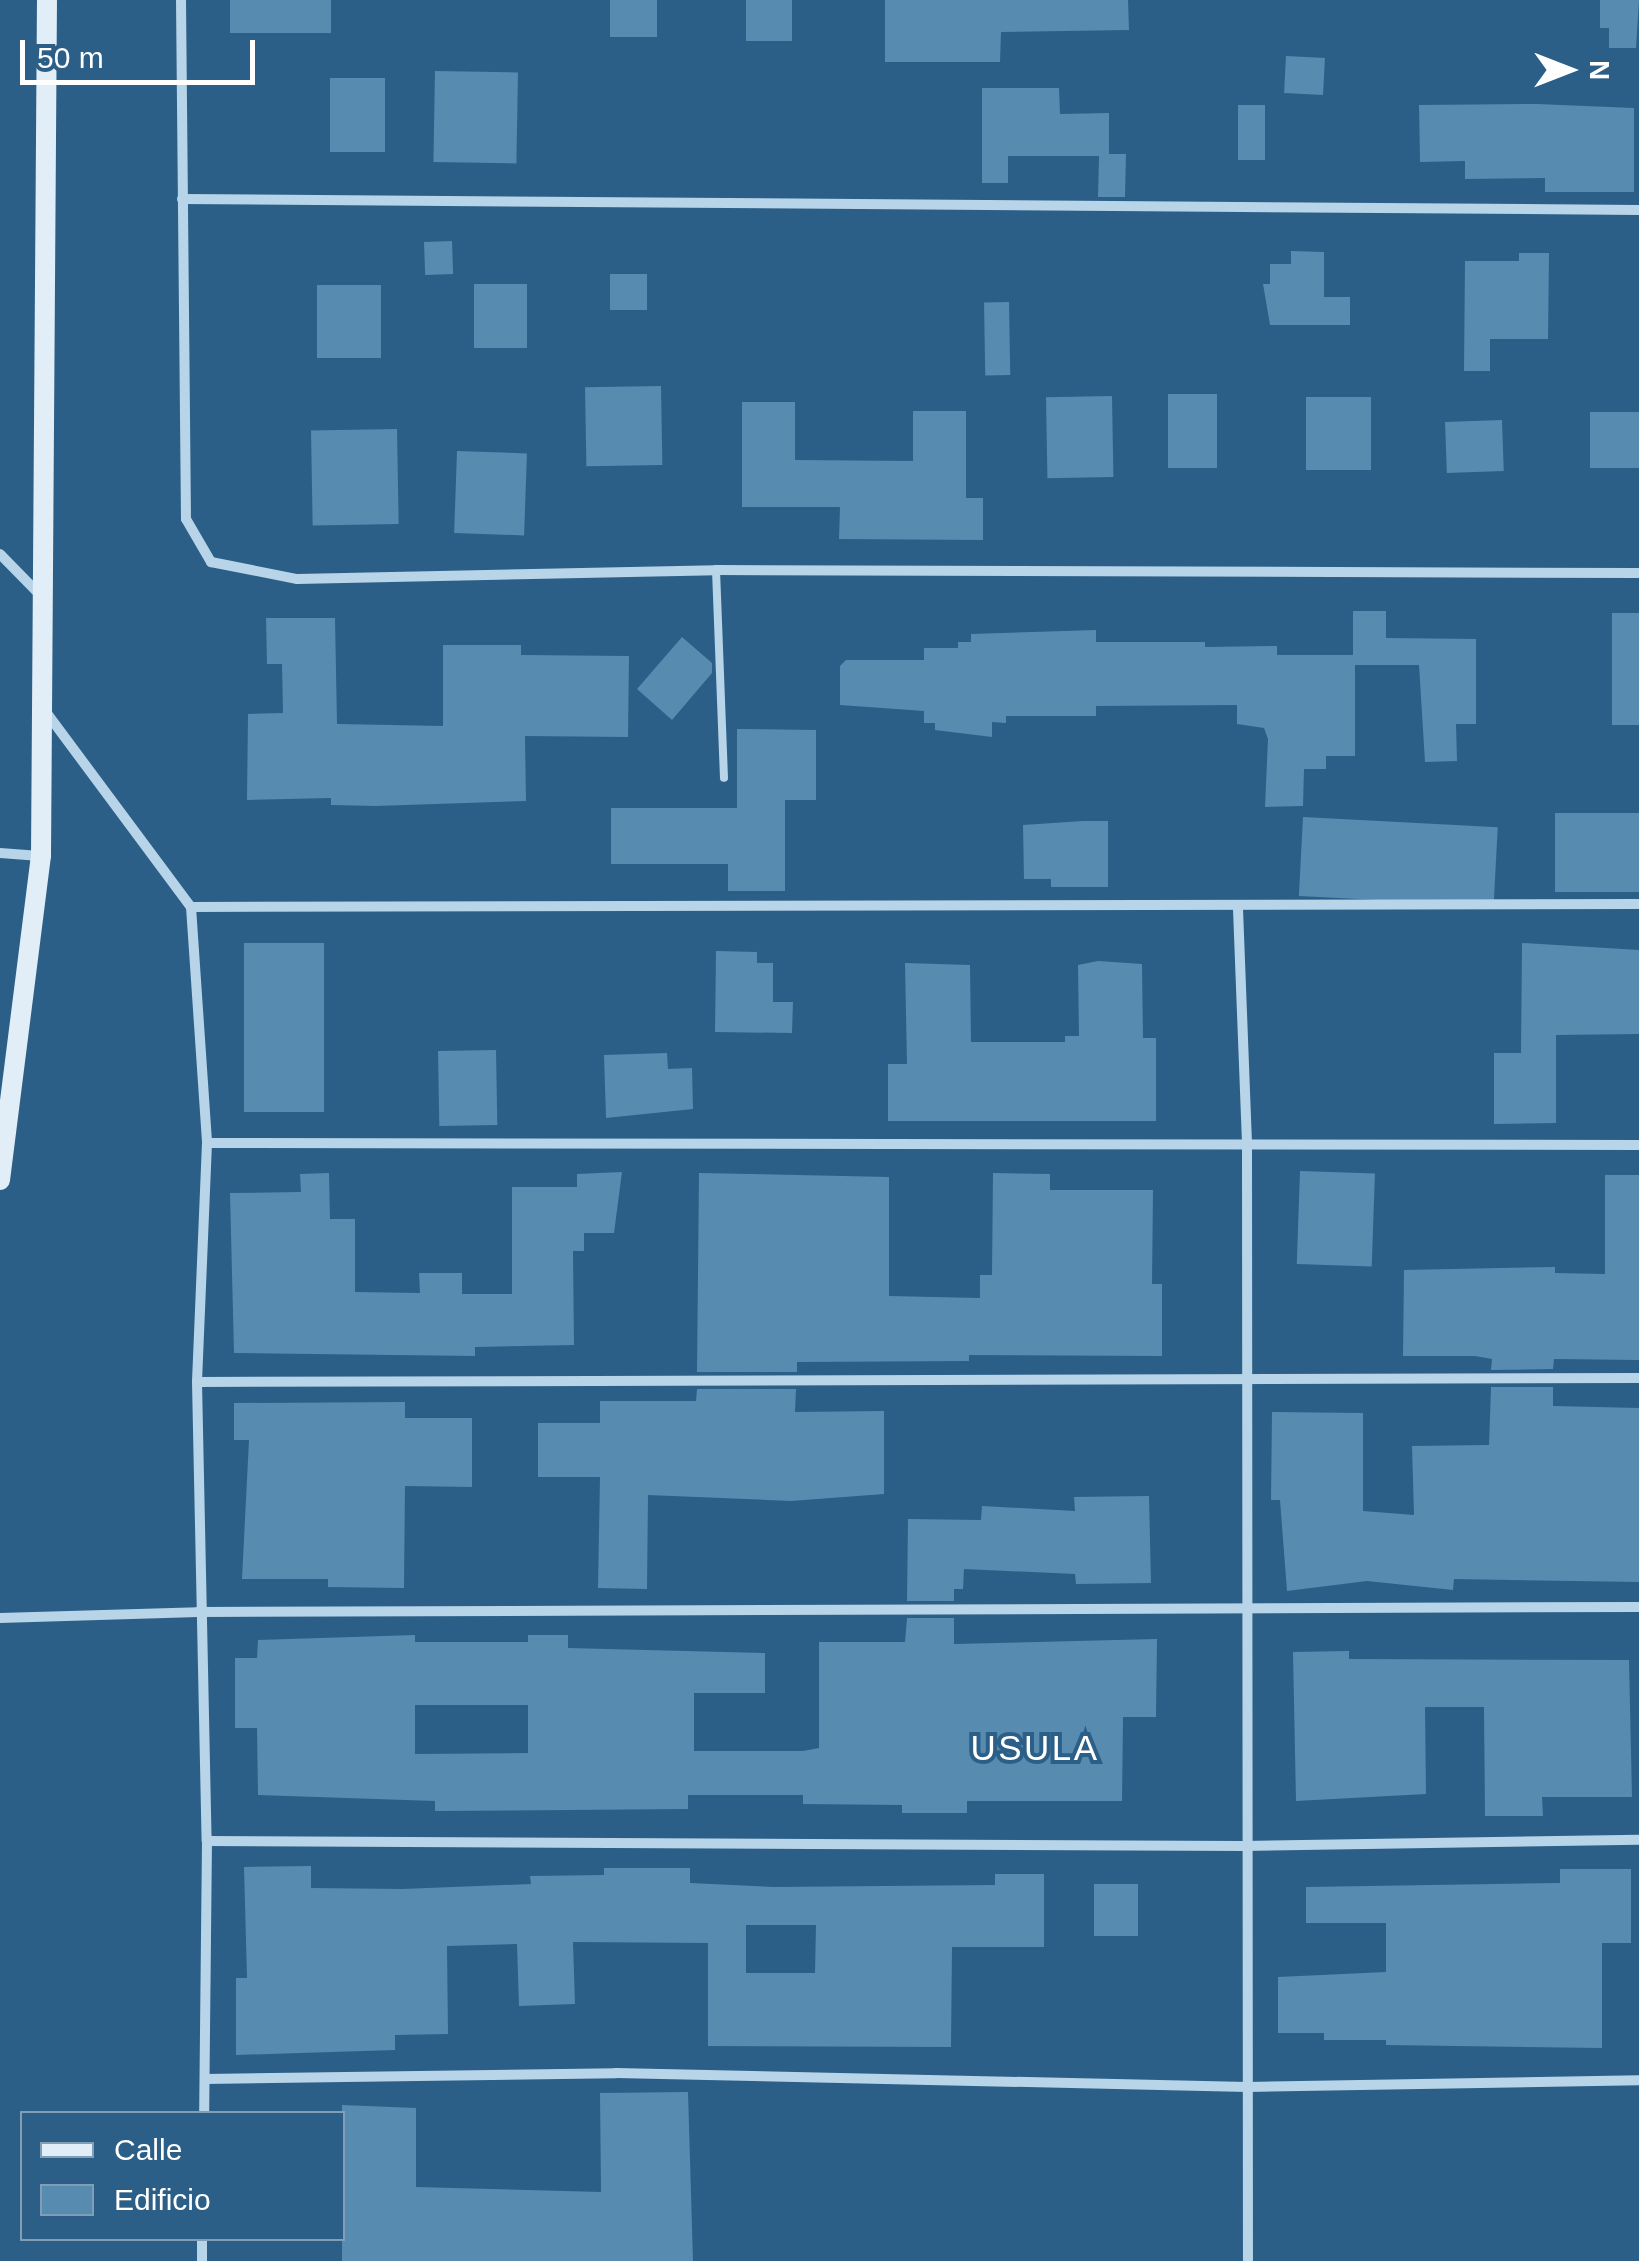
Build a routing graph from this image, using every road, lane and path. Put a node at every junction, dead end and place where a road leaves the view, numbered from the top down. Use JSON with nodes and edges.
{"nodes":[{"id":1,"x":48,"y":0,"type":"edge"},
{"id":2,"x":180,"y":0,"type":"edge"},
{"id":3,"x":182,"y":199,"type":"junction"},
{"id":4,"x":1639,"y":210,"type":"edge"},
{"id":5,"x":0,"y":554,"type":"edge"},
{"id":6,"x":716,"y":570,"type":"junction"},
{"id":7,"x":1639,"y":573,"type":"edge"},
{"id":8,"x":44,"y":598,"type":"junction"},
{"id":9,"x":42,"y":707,"type":"junction"},
{"id":10,"x":724,"y":778,"type":"dead end"},
{"id":11,"x":0,"y":853,"type":"edge"},
{"id":12,"x":41,"y":856,"type":"junction"},
{"id":13,"x":1639,"y":904,"type":"edge"},
{"id":14,"x":191,"y":907,"type":"junction"},
{"id":15,"x":1238,"y":909,"type":"junction"},
{"id":16,"x":206,"y":1143,"type":"junction"},
{"id":17,"x":1639,"y":1146,"type":"edge"},
{"id":18,"x":1247,"y":1147,"type":"junction"},
{"id":19,"x":0,"y":1180,"type":"edge"},
{"id":20,"x":1639,"y":1378,"type":"edge"},
{"id":21,"x":1248,"y":1380,"type":"junction"},
{"id":22,"x":197,"y":1382,"type":"junction"},
{"id":23,"x":1639,"y":1607,"type":"edge"},
{"id":24,"x":198,"y":1612,"type":"junction"},
{"id":25,"x":1245,"y":1612,"type":"junction"},
{"id":26,"x":0,"y":1618,"type":"edge"},
{"id":27,"x":206,"y":1840,"type":"junction"},
{"id":28,"x":1639,"y":1840,"type":"edge"},
{"id":29,"x":1244,"y":1846,"type":"junction"},
{"id":30,"x":204,"y":2079,"type":"junction"},
{"id":31,"x":1639,"y":2080,"type":"edge"},
{"id":32,"x":1248,"y":2087,"type":"junction"},
{"id":33,"x":204,"y":2111,"type":"edge"},
{"id":34,"x":1248,"y":2261,"type":"edge"}],
"edges":[{"from":1,"to":8,"type":"street"},
{"from":2,"to":3,"type":"street"},
{"from":3,"to":4,"type":"street"},
{"from":3,"to":6,"type":"street"},
{"from":5,"to":8,"type":"street"},
{"from":6,"to":7,"type":"street"},
{"from":6,"to":10,"type":"lane"},
{"from":8,"to":9,"type":"street"},
{"from":9,"to":12,"type":"street"},
{"from":9,"to":14,"type":"street"},
{"from":11,"to":12,"type":"street"},
{"from":12,"to":19,"type":"street"},
{"from":13,"to":15,"type":"street"},
{"from":14,"to":15,"type":"street"},
{"from":14,"to":16,"type":"street"},
{"from":15,"to":18,"type":"street"},
{"from":16,"to":18,"type":"street"},
{"from":16,"to":22,"type":"street"},
{"from":17,"to":18,"type":"street"},
{"from":18,"to":21,"type":"street"},
{"from":20,"to":21,"type":"street"},
{"from":21,"to":22,"type":"street"},
{"from":21,"to":25,"type":"street"},
{"from":22,"to":24,"type":"street"},
{"from":23,"to":25,"type":"street"},
{"from":24,"to":25,"type":"street"},
{"from":24,"to":26,"type":"street"},
{"from":24,"to":27,"type":"street"},
{"from":25,"to":29,"type":"street"},
{"from":27,"to":29,"type":"street"},
{"from":27,"to":30,"type":"street"},
{"from":28,"to":29,"type":"street"},
{"from":29,"to":32,"type":"street"},
{"from":30,"to":32,"type":"street"},
{"from":30,"to":33,"type":"street"},
{"from":31,"to":32,"type":"street"},
{"from":32,"to":34,"type":"street"}]}
